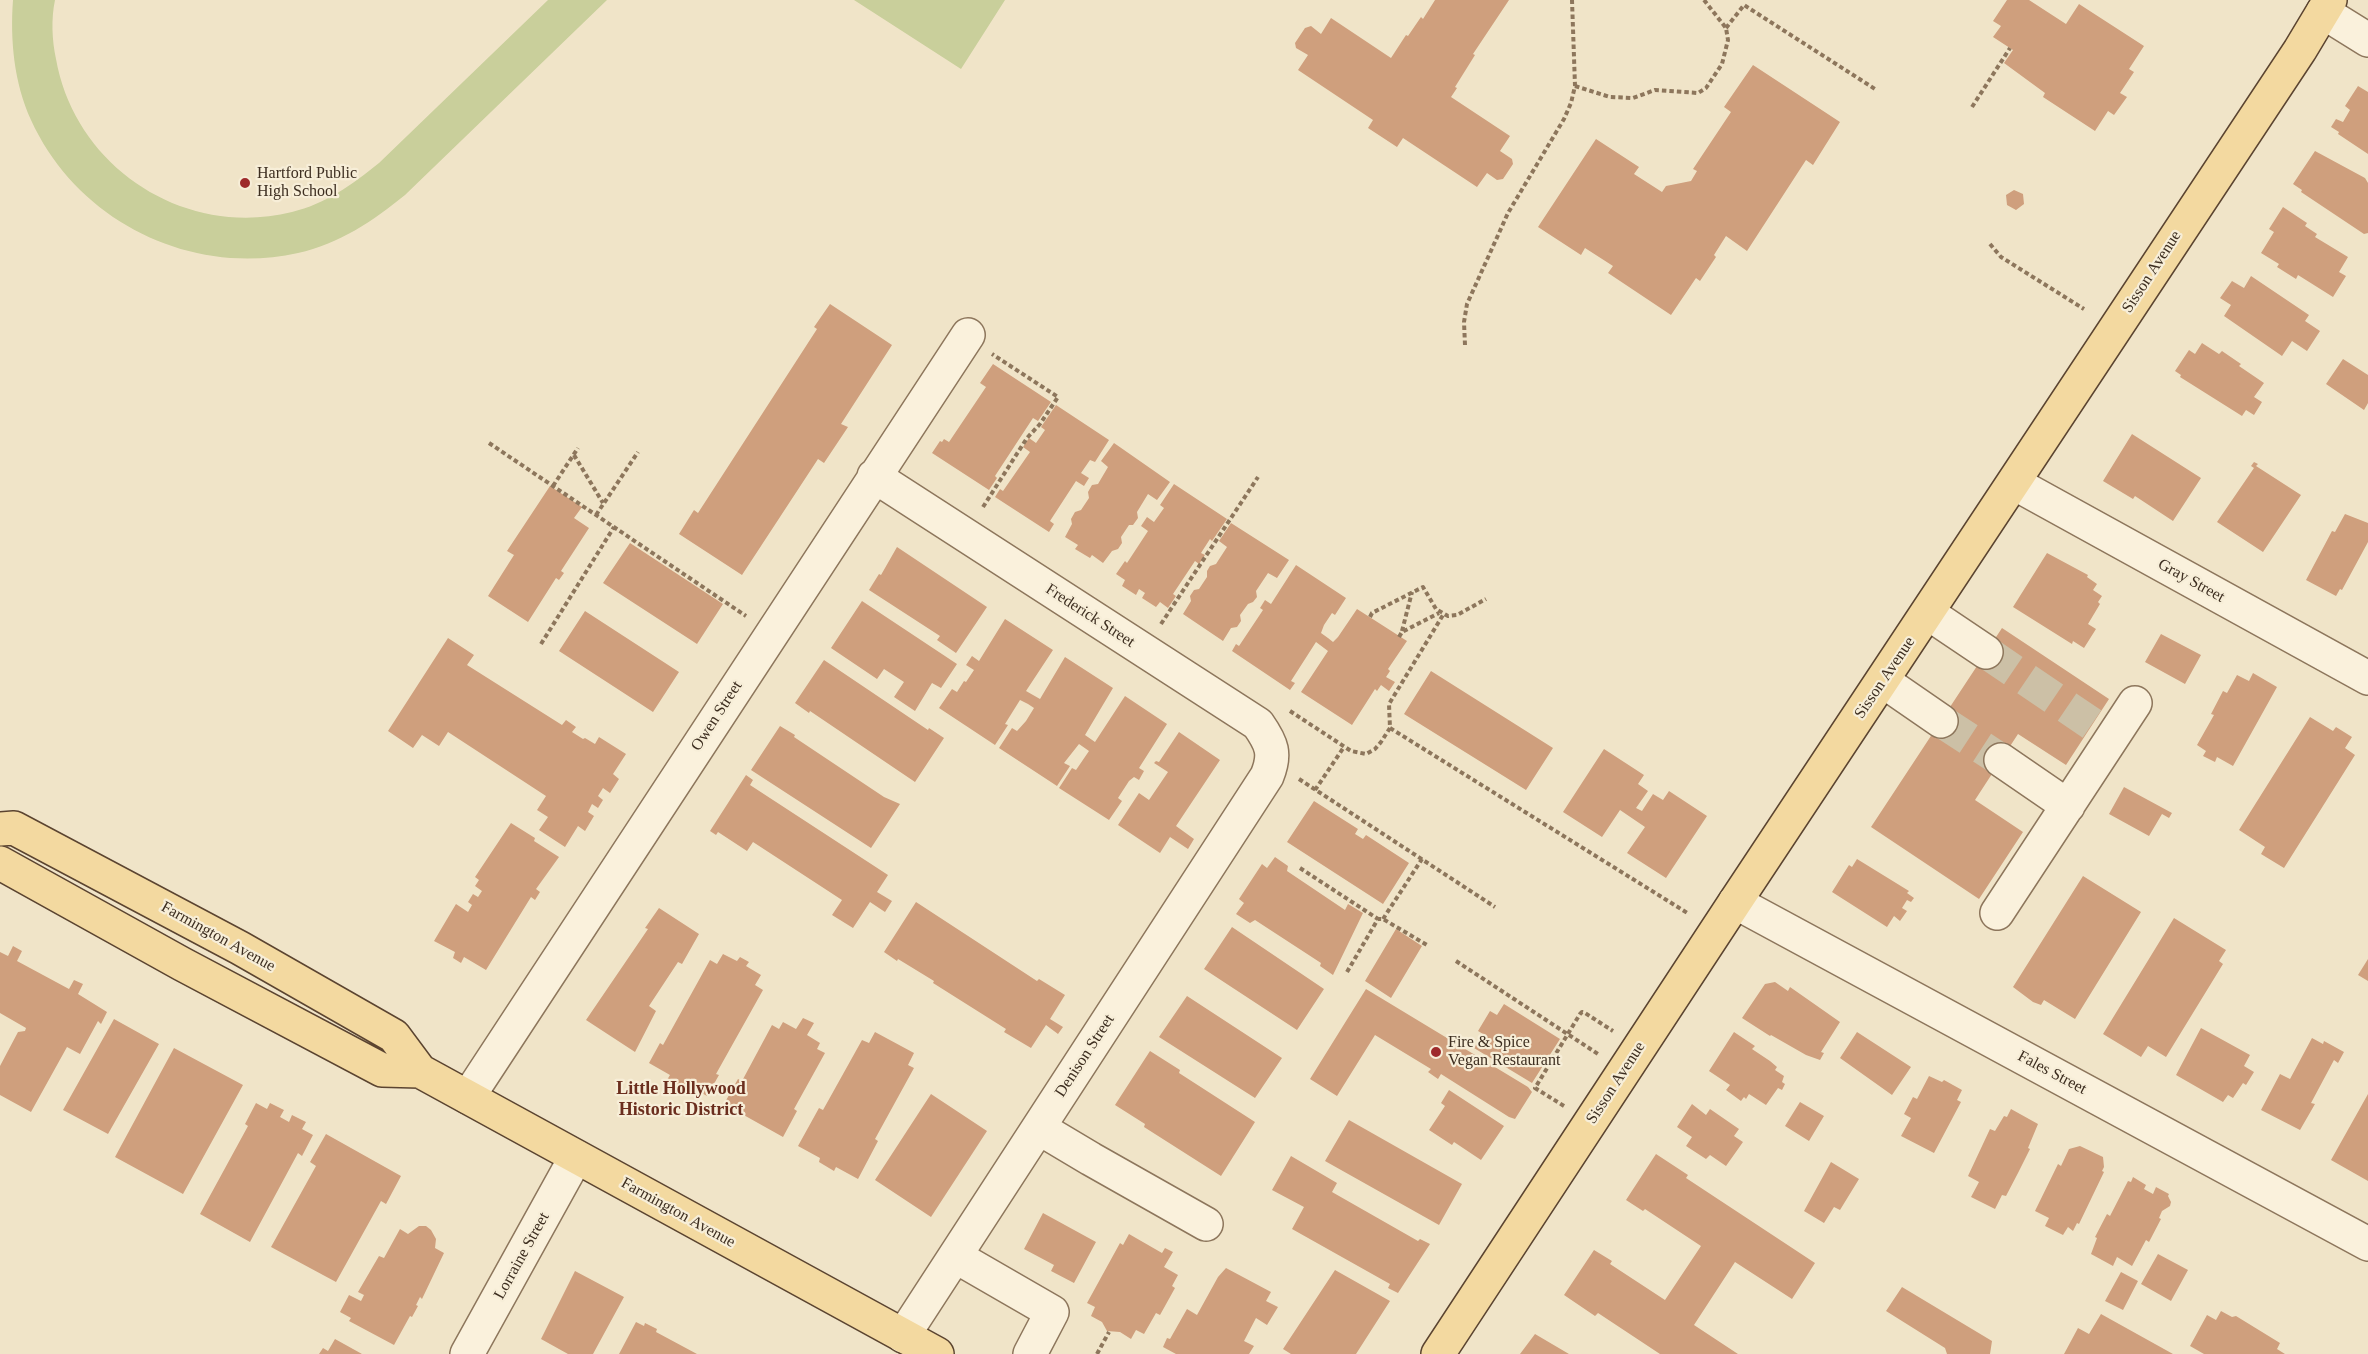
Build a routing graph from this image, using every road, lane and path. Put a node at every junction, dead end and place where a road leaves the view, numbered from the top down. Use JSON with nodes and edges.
{"nodes":[{"id":1,"x":1572,"y":0,"type":"edge"},
{"id":2,"x":1704,"y":0,"type":"edge"},
{"id":3,"x":1740,"y":0,"type":"edge"},
{"id":4,"x":1744,"y":5,"type":"junction"},
{"id":5,"x":2326,"y":6,"type":"edge"},
{"id":6,"x":1726,"y":28,"type":"junction"},
{"id":7,"x":2368,"y":40,"type":"edge"},
{"id":8,"x":2010,"y":48,"type":"dead end"},
{"id":9,"x":1575,"y":86,"type":"junction"},
{"id":10,"x":1875,"y":89,"type":"dead end"},
{"id":11,"x":1972,"y":107,"type":"dead end"},
{"id":12,"x":1990,"y":244,"type":"dead end"},
{"id":13,"x":2084,"y":309,"type":"dead end"},
{"id":14,"x":978,"y":343,"type":"joint"},
{"id":15,"x":1465,"y":345,"type":"dead end"},
{"id":16,"x":489,"y":443,"type":"dead end"},
{"id":17,"x":578,"y":448,"type":"dead end"},
{"id":18,"x":638,"y":452,"type":"dead end"},
{"id":19,"x":574,"y":455,"type":"junction"},
{"id":20,"x":874,"y":476,"type":"junction"},
{"id":21,"x":1258,"y":477,"type":"dead end"},
{"id":22,"x":2014,"y":483,"type":"junction"},
{"id":23,"x":553,"y":486,"type":"junction"},
{"id":24,"x":603,"y":503,"type":"junction"},
{"id":25,"x":983,"y":507,"type":"dead end"},
{"id":26,"x":596,"y":515,"type":"junction"},
{"id":27,"x":614,"y":527,"type":"junction"},
{"id":28,"x":1412,"y":592,"type":"junction"},
{"id":29,"x":1486,"y":599,"type":"dead end"},
{"id":30,"x":1928,"y":613,"type":"junction"},
{"id":31,"x":1441,"y":614,"type":"junction"},
{"id":32,"x":1370,"y":617,"type":"dead end"},
{"id":33,"x":749,"y":618,"type":"dead end"},
{"id":34,"x":1161,"y":624,"type":"dead end"},
{"id":35,"x":541,"y":644,"type":"dead end"},
{"id":36,"x":1986,"y":652,"type":"tunnel mouth"},
{"id":37,"x":2368,"y":678,"type":"edge"},
{"id":38,"x":1883,"y":681,"type":"junction"},
{"id":39,"x":2135,"y":702,"type":"dead end"},
{"id":40,"x":1283,"y":706,"type":"dead end"},
{"id":41,"x":1941,"y":721,"type":"tunnel mouth"},
{"id":42,"x":1389,"y":728,"type":"junction"},
{"id":43,"x":1344,"y":747,"type":"junction"},
{"id":44,"x":2001,"y":760,"type":"tunnel mouth"},
{"id":45,"x":1283,"y":777,"type":"junction"},
{"id":46,"x":1315,"y":790,"type":"junction"},
{"id":47,"x":2068,"y":806,"type":"junction"},
{"id":48,"x":0,"y":829,"type":"edge"},
{"id":49,"x":1422,"y":859,"type":"junction"},
{"id":50,"x":0,"y":863,"type":"edge"},
{"id":51,"x":1300,"y":868,"type":"dead end"},
{"id":52,"x":1735,"y":902,"type":"junction"},
{"id":53,"x":1494,"y":907,"type":"dead end"},
{"id":54,"x":1997,"y":913,"type":"dead end"},
{"id":55,"x":1690,"y":915,"type":"dead end"},
{"id":56,"x":1380,"y":919,"type":"junction"},
{"id":57,"x":1427,"y":945,"type":"dead end"},
{"id":58,"x":1456,"y":961,"type":"dead end"},
{"id":59,"x":1347,"y":972,"type":"dead end"},
{"id":60,"x":1613,"y":1032,"type":"dead end"},
{"id":61,"x":1568,"y":1034,"type":"junction"},
{"id":62,"x":1598,"y":1054,"type":"dead end"},
{"id":63,"x":420,"y":1071,"type":"junction"},
{"id":64,"x":468,"y":1097,"type":"junction"},
{"id":65,"x":1564,"y":1106,"type":"dead end"},
{"id":66,"x":1039,"y":1128,"type":"junction"},
{"id":67,"x":576,"y":1157,"type":"junction"},
{"id":68,"x":1206,"y":1224,"type":"dead end"},
{"id":69,"x":2368,"y":1244,"type":"edge"},
{"id":70,"x":955,"y":1256,"type":"junction"},
{"id":71,"x":1109,"y":1332,"type":"dead end"},
{"id":72,"x":903,"y":1336,"type":"junction"},
{"id":73,"x":467,"y":1354,"type":"edge"},
{"id":74,"x":937,"y":1354,"type":"edge"},
{"id":75,"x":1030,"y":1354,"type":"edge"},
{"id":76,"x":1097,"y":1354,"type":"edge"},
{"id":77,"x":1438,"y":1354,"type":"edge"}],
"edges":[{"from":1,"to":9,"type":"path"},
{"from":2,"to":6,"type":"path"},
{"from":3,"to":4,"type":"path"},
{"from":4,"to":6,"type":"path"},
{"from":4,"to":10,"type":"path"},
{"from":5,"to":7,"type":"street"},
{"from":5,"to":22,"type":"main road","name":"Sisson Avenue"},
{"from":6,"to":9,"type":"path"},
{"from":8,"to":11,"type":"path"},
{"from":9,"to":15,"type":"path"},
{"from":12,"to":13,"type":"path"},
{"from":14,"to":20,"type":"street","name":"Owen Street"},
{"from":14,"to":25,"type":"path"},
{"from":16,"to":23,"type":"path"},
{"from":17,"to":19,"type":"path"},
{"from":18,"to":24,"type":"path"},
{"from":19,"to":23,"type":"path"},
{"from":19,"to":24,"type":"path"},
{"from":20,"to":45,"type":"street","name":"Frederick Street"},
{"from":20,"to":64,"type":"street","name":"Owen Street"},
{"from":21,"to":34,"type":"path"},
{"from":22,"to":30,"type":"main road","name":"Sisson Avenue"},
{"from":22,"to":37,"type":"street","name":"Gray Street"},
{"from":23,"to":26,"type":"path"},
{"from":24,"to":26,"type":"path"},
{"from":26,"to":27,"type":"path"},
{"from":27,"to":33,"type":"path"},
{"from":27,"to":35,"type":"path"},
{"from":28,"to":31,"type":"path"},
{"from":28,"to":31,"type":"path"},
{"from":28,"to":32,"type":"path"},
{"from":29,"to":31,"type":"path"},
{"from":30,"to":36,"type":"street"},
{"from":30,"to":38,"type":"main road","name":"Sisson Avenue"},
{"from":31,"to":42,"type":"path"},
{"from":38,"to":41,"type":"street"},
{"from":38,"to":52,"type":"main road","name":"Sisson Avenue"},
{"from":39,"to":47,"type":"street"},
{"from":40,"to":43,"type":"path"},
{"from":42,"to":43,"type":"path"},
{"from":42,"to":55,"type":"path"},
{"from":43,"to":46,"type":"path"},
{"from":44,"to":47,"type":"street"},
{"from":45,"to":46,"type":"path"},
{"from":45,"to":66,"type":"street","name":"Denison Street"},
{"from":46,"to":49,"type":"path"},
{"from":47,"to":54,"type":"street"},
{"from":48,"to":63,"type":"main road","name":"Farmington Avenue"},
{"from":49,"to":53,"type":"path"},
{"from":49,"to":56,"type":"path"},
{"from":50,"to":63,"type":"main road","name":"Farmington Avenue"},
{"from":51,"to":56,"type":"path"},
{"from":52,"to":69,"type":"street","name":"Fales Street"},
{"from":52,"to":77,"type":"main road","name":"Sisson Avenue"},
{"from":56,"to":57,"type":"path"},
{"from":56,"to":59,"type":"path"},
{"from":58,"to":61,"type":"path"},
{"from":60,"to":61,"type":"path"},
{"from":61,"to":62,"type":"path"},
{"from":61,"to":65,"type":"path"},
{"from":63,"to":64,"type":"main road","name":"Farmington Avenue"},
{"from":64,"to":67,"type":"main road","name":"Farmington Avenue"},
{"from":66,"to":68,"type":"street"},
{"from":66,"to":70,"type":"street","name":"Denison Street"},
{"from":67,"to":72,"type":"main road","name":"Farmington Avenue"},
{"from":67,"to":73,"type":"street","name":"Lorraine Street"},
{"from":70,"to":72,"type":"street","name":"Denison Street"},
{"from":70,"to":75,"type":"street"},
{"from":71,"to":76,"type":"path"},
{"from":72,"to":74,"type":"main road","name":"Farmington Avenue"}]}
